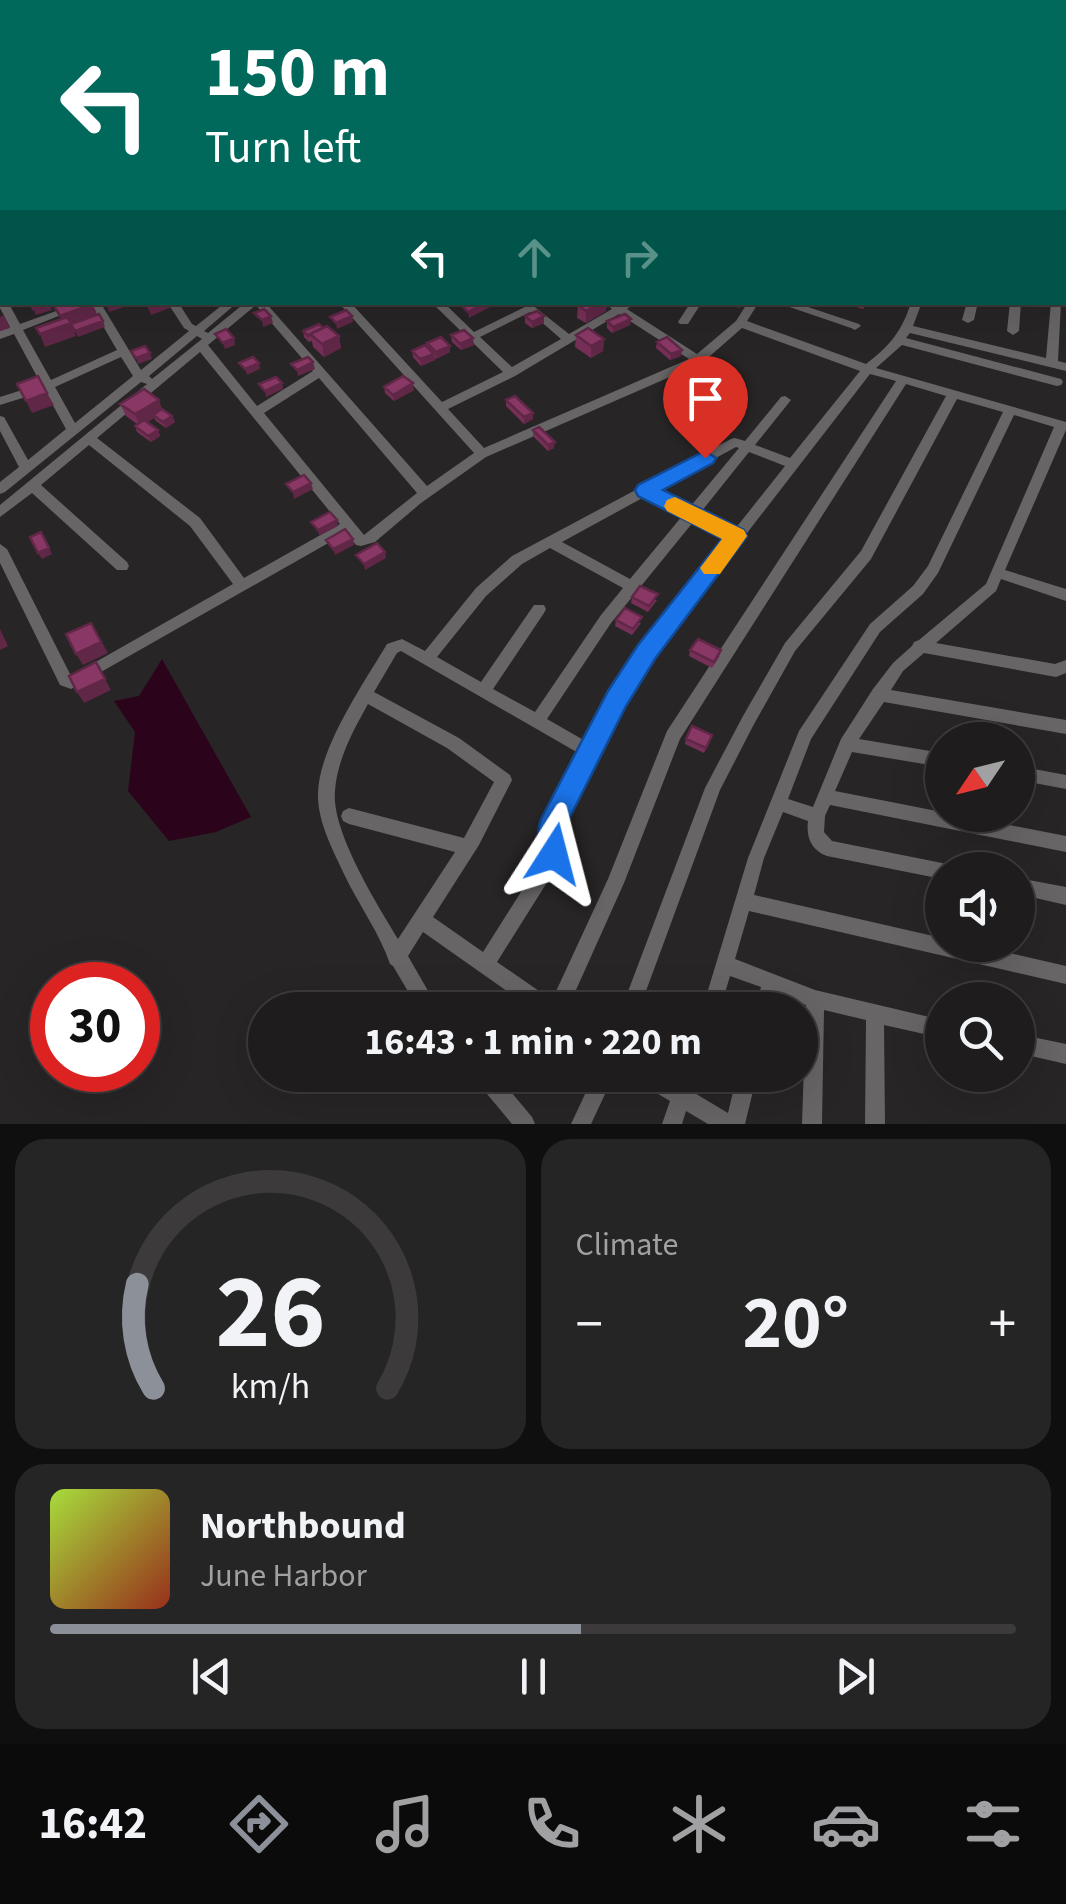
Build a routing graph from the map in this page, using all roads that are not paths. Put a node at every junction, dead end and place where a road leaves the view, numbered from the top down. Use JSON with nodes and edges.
{"nodes":[{"id":1,"x":4,"y":305,"type":"edge"},
{"id":2,"x":83,"y":305,"type":"edge"},
{"id":3,"x":93,"y":305,"type":"edge"},
{"id":4,"x":175,"y":305,"type":"edge"},
{"id":5,"x":230,"y":305,"type":"edge"},
{"id":6,"x":251,"y":305,"type":"edge"},
{"id":7,"x":259,"y":305,"type":"edge"},
{"id":8,"x":346,"y":305,"type":"edge"},
{"id":9,"x":439,"y":305,"type":"edge"},
{"id":10,"x":696,"y":305,"type":"edge"},
{"id":11,"x":752,"y":305,"type":"edge"},
{"id":12,"x":789,"y":305,"type":"edge"},
{"id":13,"x":917,"y":305,"type":"edge"},
{"id":14,"x":971,"y":305,"type":"edge"},
{"id":15,"x":1016,"y":305,"type":"edge"},
{"id":16,"x":1056,"y":305,"type":"edge"},
{"id":17,"x":520,"y":306,"type":"edge"},
{"id":18,"x":614,"y":306,"type":"edge"},
{"id":19,"x":968,"y":320,"type":"dead end"},
{"id":20,"x":684,"y":322,"type":"dead end"},
{"id":21,"x":740,"y":323,"type":"junction"},
{"id":22,"x":854,"y":326,"type":"dead end"},
{"id":23,"x":17,"y":329,"type":"junction"},
{"id":24,"x":910,"y":329,"type":"junction"},
{"id":25,"x":1014,"y":331,"type":"dead end"},
{"id":26,"x":0,"y":335,"type":"edge"},
{"id":27,"x":203,"y":337,"type":"junction"},
{"id":28,"x":472,"y":337,"type":"junction"},
{"id":29,"x":1060,"y":338,"type":"edge"},
{"id":30,"x":569,"y":340,"type":"junction"},
{"id":31,"x":902,"y":341,"type":"junction"},
{"id":32,"x":125,"y":351,"type":"junction"},
{"id":33,"x":698,"y":360,"type":"junction"},
{"id":34,"x":1052,"y":362,"type":"junction"},
{"id":35,"x":1066,"y":366,"type":"edge"},
{"id":36,"x":864,"y":368,"type":"junction"},
{"id":37,"x":320,"y":372,"type":"junction"},
{"id":38,"x":511,"y":373,"type":"junction"},
{"id":39,"x":148,"y":380,"type":"junction"},
{"id":40,"x":904,"y":380,"type":"junction"},
{"id":41,"x":1057,"y":382,"type":"dead end"},
{"id":42,"x":47,"y":386,"type":"junction"},
{"id":43,"x":952,"y":396,"type":"junction"},
{"id":44,"x":784,"y":400,"type":"dead end"},
{"id":45,"x":0,"y":401,"type":"edge"},
{"id":46,"x":440,"y":408,"type":"junction"},
{"id":47,"x":1009,"y":412,"type":"junction"},
{"id":48,"x":256,"y":413,"type":"junction"},
{"id":49,"x":0,"y":420,"type":"edge"},
{"id":50,"x":1064,"y":426,"type":"edge"},
{"id":51,"x":72,"y":429,"type":"junction"},
{"id":52,"x":89,"y":439,"type":"junction"},
{"id":53,"x":748,"y":444,"type":"junction"},
{"id":54,"x":482,"y":454,"type":"junction"},
{"id":55,"x":792,"y":464,"type":"junction"},
{"id":56,"x":26,"y":467,"type":"junction"},
{"id":57,"x":32,"y":486,"type":"junction"},
{"id":58,"x":0,"y":489,"type":"edge"},
{"id":59,"x":645,"y":490,"type":"junction"},
{"id":60,"x":425,"y":493,"type":"junction"},
{"id":61,"x":0,"y":512,"type":"edge"},
{"id":62,"x":692,"y":514,"type":"junction"},
{"id":63,"x":347,"y":526,"type":"junction"},
{"id":64,"x":736,"y":536,"type":"junction"},
{"id":65,"x":550,"y":542,"type":"junction"},
{"id":66,"x":0,"y":549,"type":"edge"},
{"id":67,"x":122,"y":566,"type":"dead end"},
{"id":68,"x":999,"y":573,"type":"junction"},
{"id":69,"x":242,"y":585,"type":"junction"},
{"id":70,"x":632,"y":587,"type":"junction"},
{"id":71,"x":1066,"y":594,"type":"edge"},
{"id":72,"x":540,"y":609,"type":"dead end"},
{"id":73,"x":919,"y":646,"type":"junction"},
{"id":74,"x":427,"y":659,"type":"junction"},
{"id":75,"x":1066,"y":668,"type":"edge"},
{"id":76,"x":484,"y":690,"type":"junction"},
{"id":77,"x":878,"y":694,"type":"junction"},
{"id":78,"x":365,"y":695,"type":"junction"},
{"id":79,"x":538,"y":722,"type":"junction"},
{"id":80,"x":1066,"y":727,"type":"edge"},
{"id":81,"x":847,"y":744,"type":"junction"},
{"id":82,"x":590,"y":751,"type":"junction"},
{"id":83,"x":925,"y":757,"type":"edge"},
{"id":84,"x":1035,"y":776,"type":"edge"},
{"id":85,"x":1066,"y":782,"type":"edge"},
{"id":86,"x":825,"y":796,"type":"junction"},
{"id":87,"x":778,"y":803,"type":"junction"},
{"id":88,"x":350,"y":816,"type":"dead end"},
{"id":89,"x":817,"y":816,"type":"junction"},
{"id":90,"x":1066,"y":844,"type":"edge"},
{"id":91,"x":468,"y":847,"type":"junction"},
{"id":92,"x":925,"y":868,"type":"edge"},
{"id":93,"x":1035,"y":890,"type":"edge"},
{"id":94,"x":1066,"y":896,"type":"edge"},
{"id":95,"x":742,"y":901,"type":"junction"},
{"id":96,"x":420,"y":919,"type":"junction"},
{"id":97,"x":396,"y":958,"type":"junction"},
{"id":98,"x":486,"y":964,"type":"junction"},
{"id":99,"x":726,"y":966,"type":"junction"},
{"id":100,"x":1066,"y":975,"type":"edge"},
{"id":101,"x":771,"y":984,"type":"junction"},
{"id":102,"x":418,"y":992,"type":"edge"},
{"id":103,"x":527,"y":992,"type":"edge"},
{"id":104,"x":562,"y":992,"type":"edge"},
{"id":105,"x":637,"y":992,"type":"edge"},
{"id":106,"x":717,"y":992,"type":"edge"},
{"id":107,"x":769,"y":992,"type":"edge"},
{"id":108,"x":794,"y":992,"type":"edge"},
{"id":109,"x":818,"y":1000,"type":"edge"},
{"id":110,"x":876,"y":1016,"type":"junction"},
{"id":111,"x":925,"y":1026,"type":"edge"},
{"id":112,"x":1035,"y":1048,"type":"edge"},
{"id":113,"x":1066,"y":1054,"type":"edge"},
{"id":114,"x":498,"y":1092,"type":"edge"},
{"id":115,"x":596,"y":1092,"type":"edge"},
{"id":116,"x":669,"y":1092,"type":"edge"},
{"id":117,"x":684,"y":1092,"type":"edge"},
{"id":118,"x":742,"y":1092,"type":"edge"},
{"id":119,"x":813,"y":1092,"type":"edge"},
{"id":120,"x":681,"y":1100,"type":"junction"},
{"id":121,"x":525,"y":1124,"type":"edge"},
{"id":122,"x":581,"y":1124,"type":"edge"},
{"id":123,"x":672,"y":1124,"type":"edge"},
{"id":124,"x":727,"y":1124,"type":"edge"},
{"id":125,"x":734,"y":1124,"type":"edge"},
{"id":126,"x":812,"y":1124,"type":"edge"},
{"id":127,"x":874,"y":1124,"type":"edge"}],
"edges":[{"from":1,"to":23,"type":"street"},
{"from":2,"to":23,"type":"street"},
{"from":3,"to":32,"type":"street"},
{"from":4,"to":27,"type":"street"},
{"from":5,"to":27,"type":"street"},
{"from":6,"to":27,"type":"street"},
{"from":7,"to":37,"type":"street"},
{"from":8,"to":46,"type":"street"},
{"from":9,"to":28,"type":"street"},
{"from":10,"to":20,"type":"street"},
{"from":11,"to":21,"type":"street"},
{"from":12,"to":22,"type":"street"},
{"from":13,"to":24,"type":"street"},
{"from":14,"to":19,"type":"street"},
{"from":15,"to":25,"type":"street"},
{"from":16,"to":29,"type":"street"},
{"from":17,"to":28,"type":"street"},
{"from":17,"to":30,"type":"street"},
{"from":18,"to":30,"type":"street"},
{"from":18,"to":33,"type":"street"},
{"from":21,"to":33,"type":"street"},
{"from":21,"to":36,"type":"street"},
{"from":23,"to":26,"type":"street"},
{"from":23,"to":42,"type":"street"},
{"from":24,"to":31,"type":"street"},
{"from":24,"to":34,"type":"street"},
{"from":27,"to":39,"type":"street"},
{"from":27,"to":39,"type":"street"},
{"from":27,"to":48,"type":"street"},
{"from":28,"to":38,"type":"street"},
{"from":29,"to":34,"type":"street"},
{"from":30,"to":38,"type":"street"},
{"from":31,"to":36,"type":"street"},
{"from":31,"to":41,"type":"street"},
{"from":32,"to":39,"type":"street"},
{"from":32,"to":42,"type":"street"},
{"from":33,"to":54,"type":"street"},
{"from":34,"to":35,"type":"street"},
{"from":36,"to":40,"type":"street"},
{"from":36,"to":55,"type":"street"},
{"from":37,"to":48,"type":"street"},
{"from":37,"to":60,"type":"street"},
{"from":38,"to":46,"type":"street"},
{"from":39,"to":51,"type":"street"},
{"from":39,"to":52,"type":"street"},
{"from":40,"to":43,"type":"street"},
{"from":40,"to":104,"type":"street"},
{"from":42,"to":45,"type":"street"},
{"from":42,"to":51,"type":"street"},
{"from":43,"to":47,"type":"street"},
{"from":43,"to":105,"type":"street"},
{"from":44,"to":53,"type":"street"},
{"from":46,"to":54,"type":"street"},
{"from":47,"to":50,"type":"street"},
{"from":47,"to":87,"type":"street"},
{"from":48,"to":63,"type":"street"},
{"from":49,"to":56,"type":"street"},
{"from":50,"to":68,"type":"street"},
{"from":51,"to":56,"type":"street"},
{"from":52,"to":57,"type":"street"},
{"from":52,"to":69,"type":"street"},
{"from":53,"to":55,"type":"street"},
{"from":53,"to":59,"type":"street"},
{"from":53,"to":62,"type":"street"},
{"from":54,"to":60,"type":"street"},
{"from":55,"to":64,"type":"street"},
{"from":56,"to":58,"type":"street"},
{"from":57,"to":61,"type":"street"},
{"from":57,"to":67,"type":"street"},
{"from":59,"to":62,"type":"street"},
{"from":59,"to":65,"type":"street"},
{"from":60,"to":63,"type":"street"},
{"from":62,"to":64,"type":"street"},
{"from":62,"to":70,"type":"street"},
{"from":63,"to":69,"type":"street"},
{"from":64,"to":82,"type":"street"},
{"from":65,"to":70,"type":"street"},
{"from":65,"to":74,"type":"street"},
{"from":66,"to":69,"type":"street"},
{"from":68,"to":71,"type":"street"},
{"from":68,"to":73,"type":"street"},
{"from":70,"to":79,"type":"street"},
{"from":72,"to":76,"type":"street"},
{"from":73,"to":75,"type":"street"},
{"from":73,"to":77,"type":"street"},
{"from":74,"to":76,"type":"street"},
{"from":74,"to":78,"type":"street"},
{"from":76,"to":79,"type":"street"},
{"from":77,"to":80,"type":"street"},
{"from":77,"to":81,"type":"street"},
{"from":78,"to":91,"type":"street"},
{"from":78,"to":97,"type":"street"},
{"from":79,"to":82,"type":"street"},
{"from":81,"to":83,"type":"street"},
{"from":81,"to":86,"type":"street"},
{"from":82,"to":98,"type":"street"},
{"from":84,"to":85,"type":"street"},
{"from":86,"to":89,"type":"street"},
{"from":86,"to":90,"type":"street"},
{"from":87,"to":89,"type":"street"},
{"from":87,"to":95,"type":"street"},
{"from":88,"to":91,"type":"street"},
{"from":89,"to":92,"type":"street"},
{"from":91,"to":96,"type":"street"},
{"from":93,"to":94,"type":"street"},
{"from":95,"to":99,"type":"street"},
{"from":95,"to":100,"type":"street"},
{"from":96,"to":97,"type":"street"},
{"from":96,"to":98,"type":"street"},
{"from":97,"to":102,"type":"street"},
{"from":98,"to":103,"type":"street"},
{"from":99,"to":101,"type":"street"},
{"from":99,"to":106,"type":"street"},
{"from":101,"to":107,"type":"street"},
{"from":101,"to":108,"type":"street"},
{"from":109,"to":110,"type":"street"},
{"from":110,"to":111,"type":"street"},
{"from":110,"to":127,"type":"street"},
{"from":112,"to":113,"type":"street"},
{"from":114,"to":121,"type":"street"},
{"from":115,"to":122,"type":"street"},
{"from":116,"to":120,"type":"street"},
{"from":117,"to":120,"type":"street"},
{"from":118,"to":125,"type":"street"},
{"from":119,"to":126,"type":"street"},
{"from":120,"to":123,"type":"street"},
{"from":120,"to":124,"type":"street"}]}
